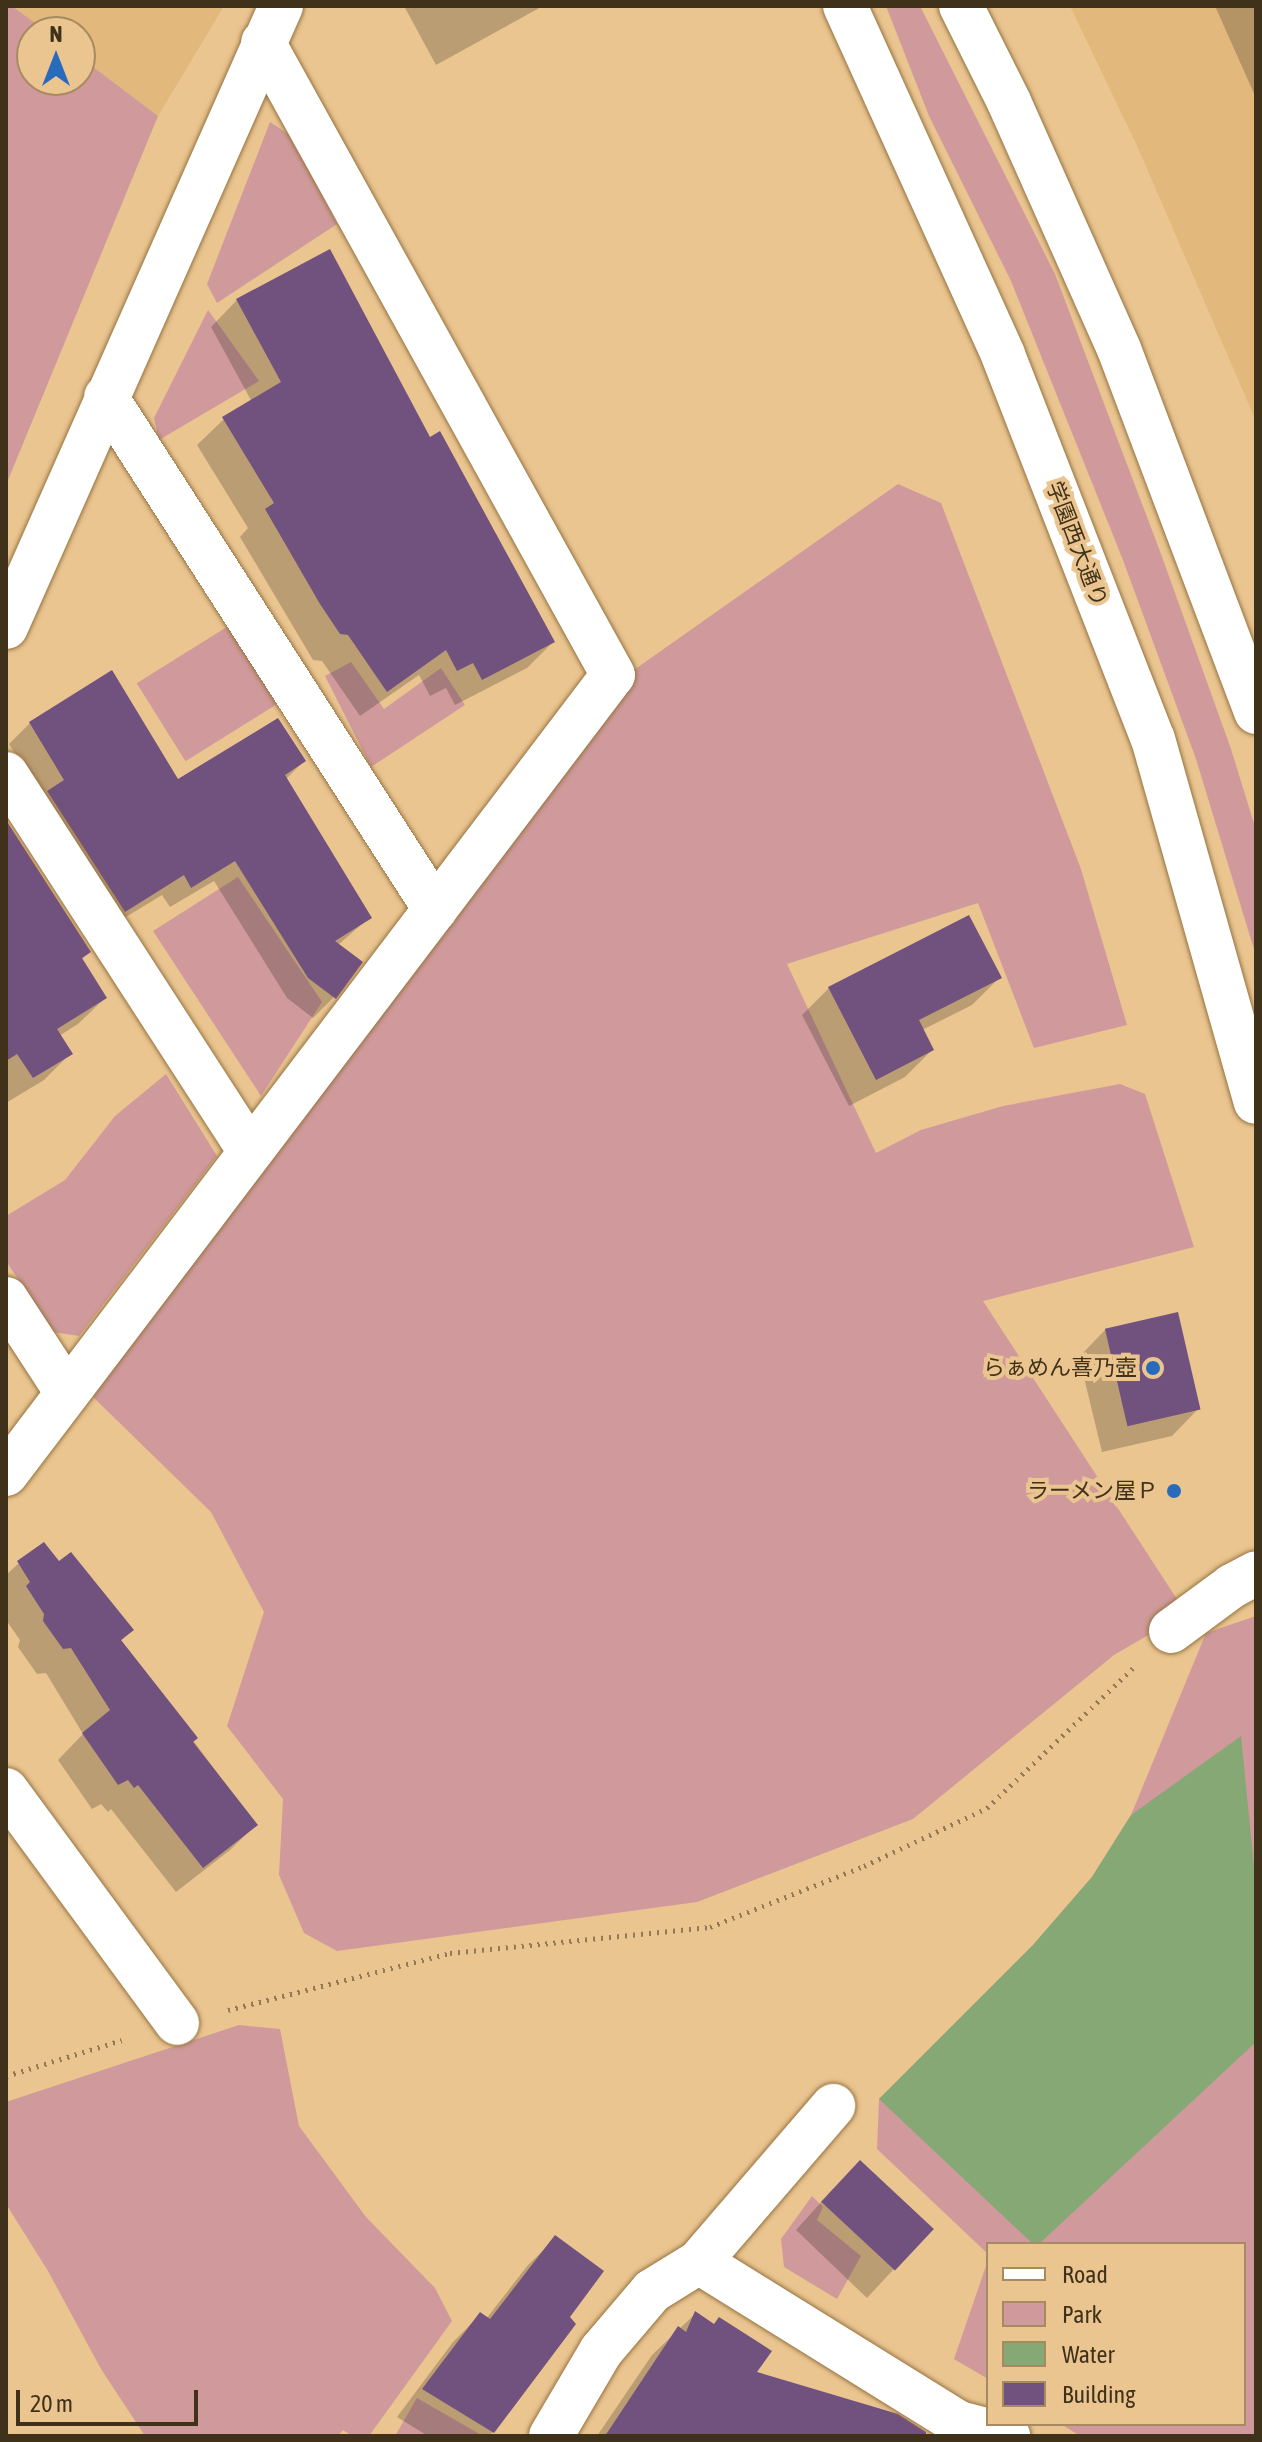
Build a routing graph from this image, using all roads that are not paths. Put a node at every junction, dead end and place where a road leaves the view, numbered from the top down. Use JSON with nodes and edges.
{"nodes":[{"id":1,"x":845,"y":6,"type":"edge"},
{"id":2,"x":961,"y":6,"type":"edge"},
{"id":3,"x":272,"y":24,"type":"edge"},
{"id":4,"x":106,"y":397,"type":"junction"},
{"id":5,"x":6,"y":627,"type":"edge"},
{"id":6,"x":1256,"y":712,"type":"edge"},
{"id":7,"x":6,"y":774,"type":"edge"},
{"id":8,"x":435,"y":909,"type":"junction"},
{"id":9,"x":1256,"y":1102,"type":"edge"},
{"id":10,"x":250,"y":1151,"type":"junction"},
{"id":11,"x":6,"y":1299,"type":"edge"},
{"id":12,"x":66,"y":1391,"type":"junction"},
{"id":13,"x":6,"y":1474,"type":"edge"},
{"id":14,"x":1256,"y":1573,"type":"edge"},
{"id":15,"x":1171,"y":1631,"type":"road end"},
{"id":16,"x":6,"y":1790,"type":"edge"},
{"id":17,"x":177,"y":2023,"type":"road end"},
{"id":18,"x":833,"y":2106,"type":"dead end"},
{"id":19,"x":699,"y":2262,"type":"junction"},
{"id":20,"x":955,"y":2430,"type":"edge"},
{"id":21,"x":551,"y":2436,"type":"edge"},
{"id":22,"x":1008,"y":2436,"type":"edge"}],
"edges":[{"from":1,"to":9,"type":"street","name":"学園西大通り"},
{"from":2,"to":6,"type":"street"},
{"from":3,"to":4,"type":"street"},
{"from":3,"to":8,"type":"street"},
{"from":4,"to":5,"type":"street"},
{"from":4,"to":8,"type":"street"},
{"from":7,"to":10,"type":"street"},
{"from":8,"to":10,"type":"street"},
{"from":10,"to":12,"type":"street"},
{"from":11,"to":12,"type":"street"},
{"from":12,"to":13,"type":"street"},
{"from":14,"to":15,"type":"street"},
{"from":16,"to":17,"type":"street"},
{"from":18,"to":19,"type":"street"},
{"from":19,"to":20,"type":"street"},
{"from":19,"to":21,"type":"street"},
{"from":20,"to":22,"type":"street"}]}
